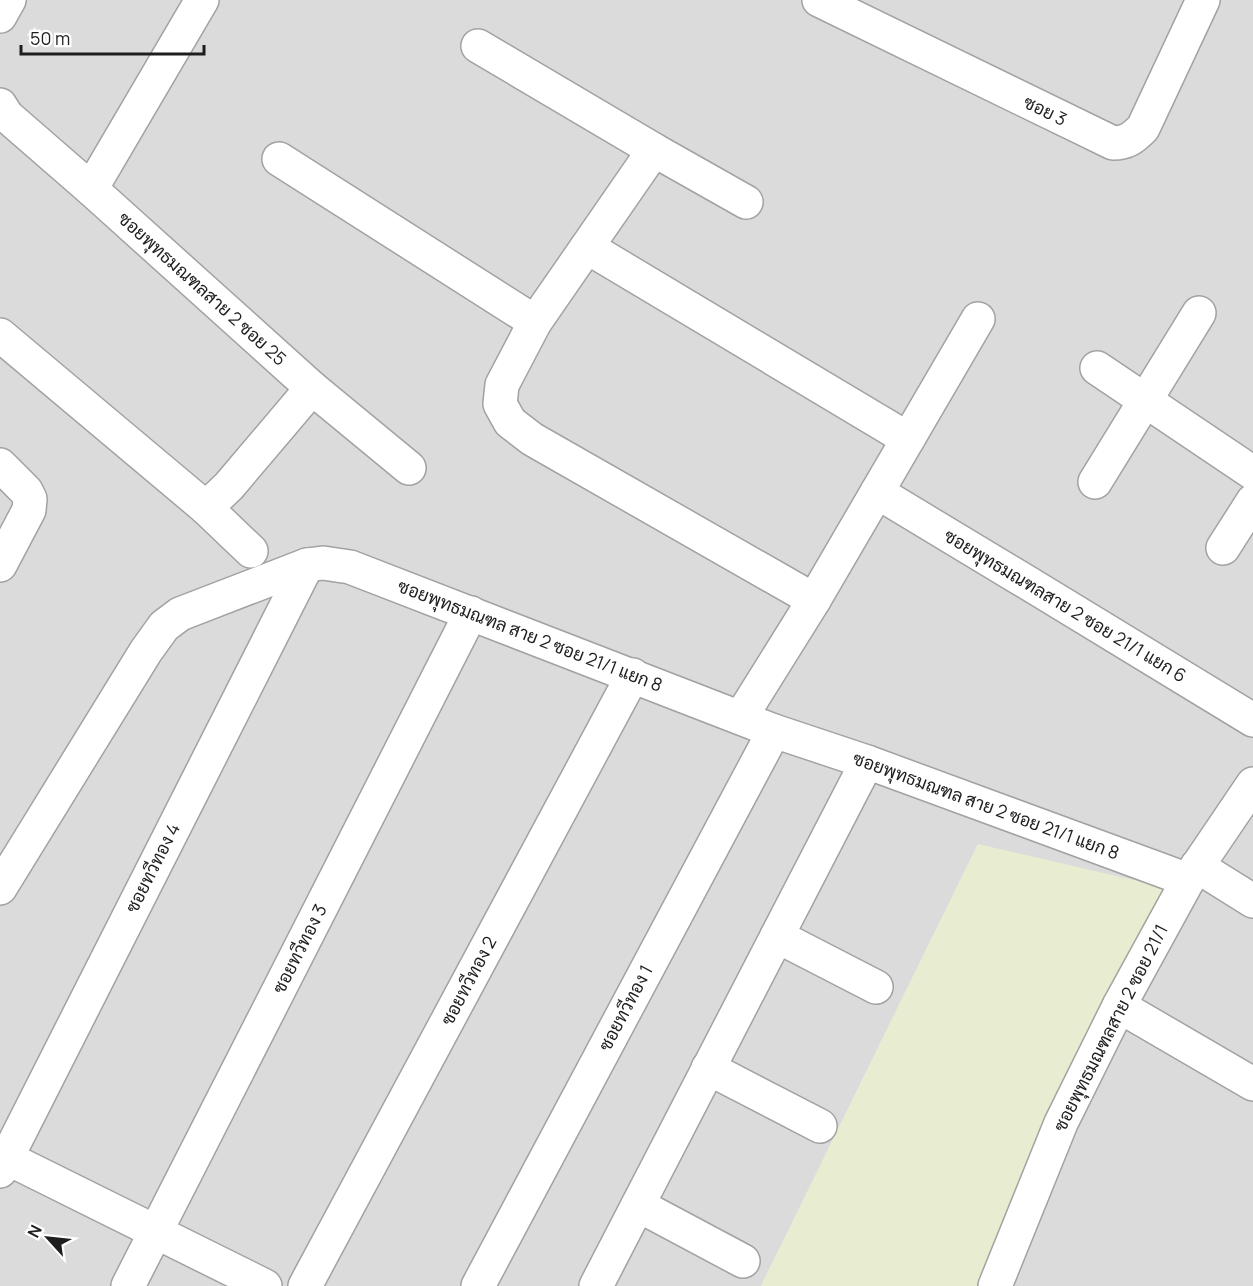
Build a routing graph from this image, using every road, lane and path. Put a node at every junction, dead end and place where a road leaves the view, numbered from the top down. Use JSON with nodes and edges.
{"nodes":[{"id":1,"x":9,"y":0,"type":"edge"},
{"id":2,"x":202,"y":0,"type":"edge"},
{"id":3,"x":819,"y":0,"type":"edge"},
{"id":4,"x":1203,"y":0,"type":"edge"},
{"id":5,"x":0,"y":16,"type":"edge"},
{"id":6,"x":478,"y":46,"type":"dead end"},
{"id":7,"x":2,"y":115,"type":"edge"},
{"id":8,"x":654,"y":150,"type":"junction"},
{"id":9,"x":279,"y":159,"type":"dead end"},
{"id":10,"x":91,"y":189,"type":"junction"},
{"id":11,"x":746,"y":202,"type":"dead end"},
{"id":12,"x":587,"y":247,"type":"junction"},
{"id":13,"x":1198,"y":313,"type":"dead end"},
{"id":14,"x":978,"y":319,"type":"dead end"},
{"id":15,"x":535,"y":322,"type":"junction"},
{"id":16,"x":0,"y":335,"type":"edge"},
{"id":17,"x":1097,"y":368,"type":"dead end"},
{"id":18,"x":312,"y":388,"type":"junction"},
{"id":19,"x":1146,"y":400,"type":"junction"},
{"id":20,"x":908,"y":439,"type":"junction"},
{"id":21,"x":0,"y":465,"type":"edge"},
{"id":22,"x":409,"y":468,"type":"dead end"},
{"id":23,"x":1253,"y":473,"type":"edge"},
{"id":24,"x":1095,"y":482,"type":"dead end"},
{"id":25,"x":877,"y":492,"type":"junction"},
{"id":26,"x":1253,"y":501,"type":"edge"},
{"id":27,"x":206,"y":508,"type":"junction"},
{"id":28,"x":1223,"y":548,"type":"dead end"},
{"id":29,"x":251,"y":552,"type":"dead end"},
{"id":30,"x":307,"y":565,"type":"junction"},
{"id":31,"x":0,"y":566,"type":"edge"},
{"id":32,"x":814,"y":600,"type":"junction"},
{"id":33,"x":471,"y":613,"type":"junction"},
{"id":34,"x":633,"y":675,"type":"junction"},
{"id":35,"x":741,"y":717,"type":"junction"},
{"id":36,"x":1253,"y":720,"type":"edge"},
{"id":37,"x":774,"y":731,"type":"junction"},
{"id":38,"x":867,"y":762,"type":"junction"},
{"id":39,"x":1253,"y":784,"type":"edge"},
{"id":40,"x":1193,"y":873,"type":"junction"},
{"id":41,"x":0,"y":888,"type":"edge"},
{"id":42,"x":1253,"y":901,"type":"edge"},
{"id":43,"x":777,"y":936,"type":"junction"},
{"id":44,"x":876,"y":987,"type":"dead end"},
{"id":45,"x":1119,"y":1006,"type":"junction"},
{"id":46,"x":708,"y":1068,"type":"junction"},
{"id":47,"x":1253,"y":1084,"type":"edge"},
{"id":48,"x":820,"y":1126,"type":"dead end"},
{"id":49,"x":3,"y":1164,"type":"edge"},
{"id":50,"x":638,"y":1205,"type":"junction"},
{"id":51,"x":156,"y":1232,"type":"junction"},
{"id":52,"x":743,"y":1261,"type":"dead end"},
{"id":53,"x":128,"y":1286,"type":"edge"},
{"id":54,"x":265,"y":1286,"type":"edge"},
{"id":55,"x":305,"y":1286,"type":"edge"},
{"id":56,"x":478,"y":1286,"type":"edge"},
{"id":57,"x":596,"y":1286,"type":"edge"},
{"id":58,"x":996,"y":1286,"type":"edge"}],
"edges":[{"from":1,"to":5,"type":"street"},
{"from":2,"to":10,"type":"street"},
{"from":3,"to":4,"type":"street","name":"ซอย 3"},
{"from":6,"to":8,"type":"street"},
{"from":7,"to":10,"type":"street","name":"ซอยพุทธมณฑลสาย 2 ซอย 25"},
{"from":8,"to":11,"type":"street"},
{"from":8,"to":12,"type":"street"},
{"from":9,"to":15,"type":"street"},
{"from":10,"to":18,"type":"street","name":"ซอยพุทธมณฑลสาย 2 ซอย 25"},
{"from":12,"to":15,"type":"street"},
{"from":12,"to":20,"type":"street"},
{"from":13,"to":19,"type":"street"},
{"from":14,"to":20,"type":"street"},
{"from":15,"to":32,"type":"street"},
{"from":16,"to":27,"type":"street"},
{"from":17,"to":19,"type":"street"},
{"from":18,"to":22,"type":"street","name":"ซอยพุทธมณฑลสาย 2 ซอย 25"},
{"from":18,"to":27,"type":"street"},
{"from":19,"to":23,"type":"street"},
{"from":19,"to":24,"type":"street"},
{"from":20,"to":25,"type":"street"},
{"from":21,"to":31,"type":"street"},
{"from":25,"to":32,"type":"street"},
{"from":25,"to":36,"type":"street","name":"ซอยพุทธมณฑลสาย 2 ซอย 21/1 แยก 6"},
{"from":26,"to":28,"type":"street"},
{"from":27,"to":29,"type":"street"},
{"from":30,"to":33,"type":"street","name":"ซอยพุทธมณฑล สาย 2 ซอย 21/1 แยก 8"},
{"from":30,"to":41,"type":"street","name":"ซอยพุทธมณฑล สาย 2 ซอย 21/1 แยก 8"},
{"from":30,"to":49,"type":"street","name":"ซอยทวีทอง 4"},
{"from":32,"to":35,"type":"street"},
{"from":33,"to":34,"type":"street","name":"ซอยพุทธมณฑล สาย 2 ซอย 21/1 แยก 8"},
{"from":33,"to":51,"type":"street","name":"ซอยทวีทอง 3"},
{"from":34,"to":35,"type":"street","name":"ซอยพุทธมณฑล สาย 2 ซอย 21/1 แยก 8"},
{"from":34,"to":55,"type":"street","name":"ซอยทวีทอง 2"},
{"from":35,"to":37,"type":"street","name":"ซอยพุทธมณฑล สาย 2 ซอย 21/1 แยก 8"},
{"from":37,"to":38,"type":"street","name":"ซอยพุทธมณฑล สาย 2 ซอย 21/1 แยก 8"},
{"from":37,"to":56,"type":"street","name":"ซอยทวีทอง 1"},
{"from":38,"to":40,"type":"street","name":"ซอยพุทธมณฑล สาย 2 ซอย 21/1 แยก 8"},
{"from":38,"to":43,"type":"street"},
{"from":39,"to":40,"type":"street","name":"ซอยพุทธมณฑลสาย 2 ซอย 21/1"},
{"from":40,"to":42,"type":"street","name":"ซอยพุทธมณฑล สาย 2 ซอย 21/1 แยก 8"},
{"from":40,"to":45,"type":"street","name":"ซอยพุทธมณฑลสาย 2 ซอย 21/1"},
{"from":43,"to":44,"type":"street"},
{"from":43,"to":46,"type":"street"},
{"from":45,"to":47,"type":"street"},
{"from":45,"to":58,"type":"street","name":"ซอยพุทธมณฑลสาย 2 ซอย 21/1"},
{"from":46,"to":48,"type":"street"},
{"from":46,"to":50,"type":"street"},
{"from":49,"to":51,"type":"street"},
{"from":50,"to":52,"type":"street"},
{"from":50,"to":57,"type":"street"},
{"from":51,"to":53,"type":"street","name":"ซอยทวีทอง 3"},
{"from":51,"to":54,"type":"street"}]}
